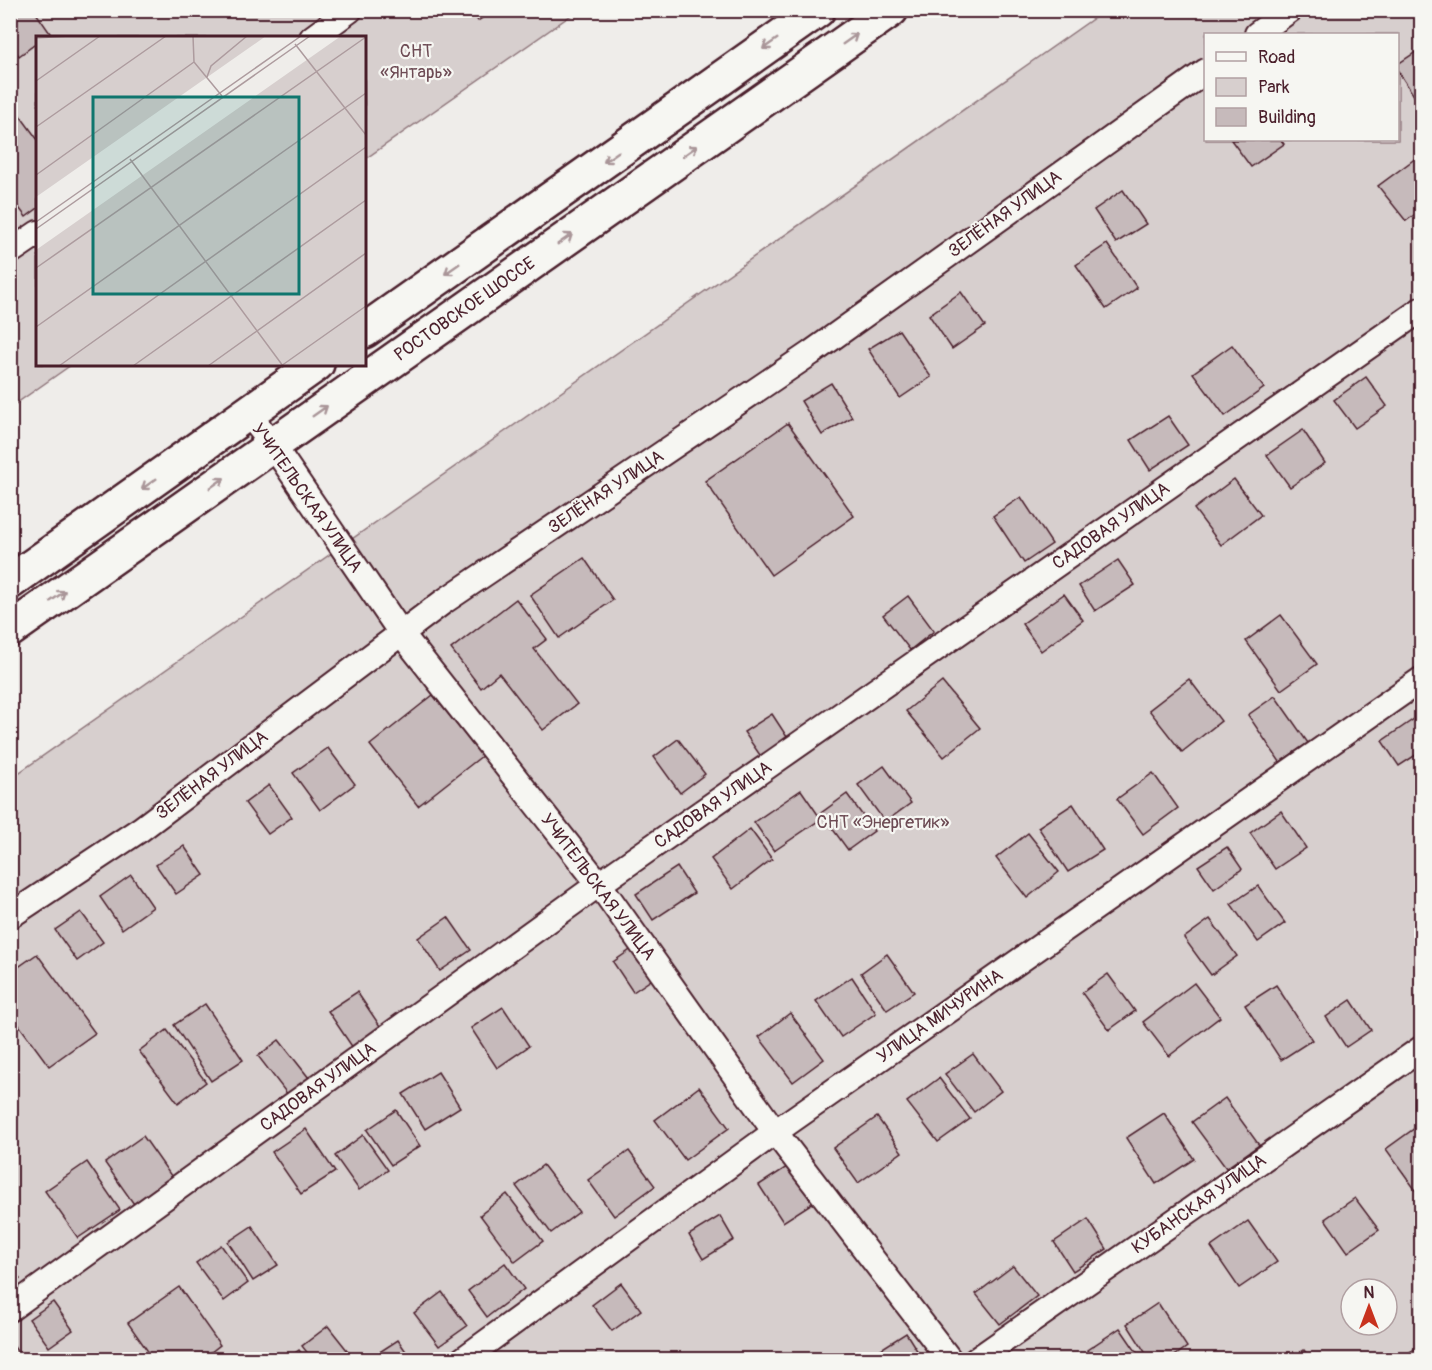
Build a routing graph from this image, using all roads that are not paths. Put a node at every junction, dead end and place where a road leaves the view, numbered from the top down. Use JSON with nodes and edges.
{"nodes":[{"id":1,"x":350,"y":10,"type":"edge"},
{"id":2,"x":818,"y":10,"type":"edge"},
{"id":3,"x":891,"y":10,"type":"edge"},
{"id":4,"x":1290,"y":10,"type":"edge"},
{"id":5,"x":1258,"y":33,"type":"edge"},
{"id":6,"x":315,"y":36,"type":"edge"},
{"id":7,"x":1204,"y":72,"type":"edge"},
{"id":8,"x":36,"y":234,"type":"edge"},
{"id":9,"x":10,"y":252,"type":"edge"},
{"id":10,"x":1422,"y":309,"type":"edge"},
{"id":11,"x":366,"y":330,"type":"edge"},
{"id":12,"x":314,"y":366,"type":"edge"},
{"id":13,"x":248,"y":413,"type":"junction"},
{"id":14,"x":272,"y":444,"type":"junction"},
{"id":15,"x":10,"y":582,"type":"edge"},
{"id":16,"x":10,"y":630,"type":"edge"},
{"id":17,"x":401,"y":633,"type":"junction"},
{"id":18,"x":1422,"y":679,"type":"edge"},
{"id":19,"x":599,"y":884,"type":"junction"},
{"id":20,"x":10,"y":916,"type":"edge"},
{"id":21,"x":1422,"y":1048,"type":"edge"},
{"id":22,"x":775,"y":1132,"type":"junction"},
{"id":23,"x":10,"y":1308,"type":"edge"},
{"id":24,"x":462,"y":1359,"type":"edge"},
{"id":25,"x":950,"y":1359,"type":"edge"},
{"id":26,"x":976,"y":1359,"type":"edge"}],
"edges":[{"from":1,"to":6,"type":"street"},
{"from":2,"to":11,"type":"highway","one_way":true},
{"from":14,"to":3,"type":"highway","name":"РОСТОВСКОЕ ШОССЕ","one_way":true},
{"from":4,"to":5,"type":"street"},
{"from":7,"to":17,"type":"street","name":"ЗЕЛЁНАЯ УЛИЦА"},
{"from":8,"to":9,"type":"street"},
{"from":10,"to":19,"type":"street","name":"САДОВАЯ УЛИЦА"},
{"from":12,"to":13,"type":"highway"},
{"from":13,"to":14,"type":"street","name":"УЧИТЕЛЬСКАЯ УЛИЦА"},
{"from":13,"to":15,"type":"highway","one_way":true},
{"from":16,"to":14,"type":"highway","name":"РОСТОВСКОЕ ШОССЕ","one_way":true},
{"from":14,"to":17,"type":"street","name":"УЧИТЕЛЬСКАЯ УЛИЦА"},
{"from":17,"to":19,"type":"street","name":"УЧИТЕЛЬСКАЯ УЛИЦА"},
{"from":17,"to":20,"type":"street","name":"ЗЕЛЁНАЯ УЛИЦА"},
{"from":18,"to":22,"type":"street","name":"УЛИЦА МИЧУРИНА"},
{"from":19,"to":22,"type":"street","name":"УЧИТЕЛЬСКАЯ УЛИЦА"},
{"from":19,"to":23,"type":"street","name":"САДОВАЯ УЛИЦА"},
{"from":21,"to":26,"type":"street","name":"КУБАНСКАЯ УЛИЦА"},
{"from":22,"to":24,"type":"street","name":"УЛИЦА МИЧУРИНА"},
{"from":22,"to":25,"type":"street","name":"УЧИТЕЛЬСКАЯ УЛИЦА"}]}
